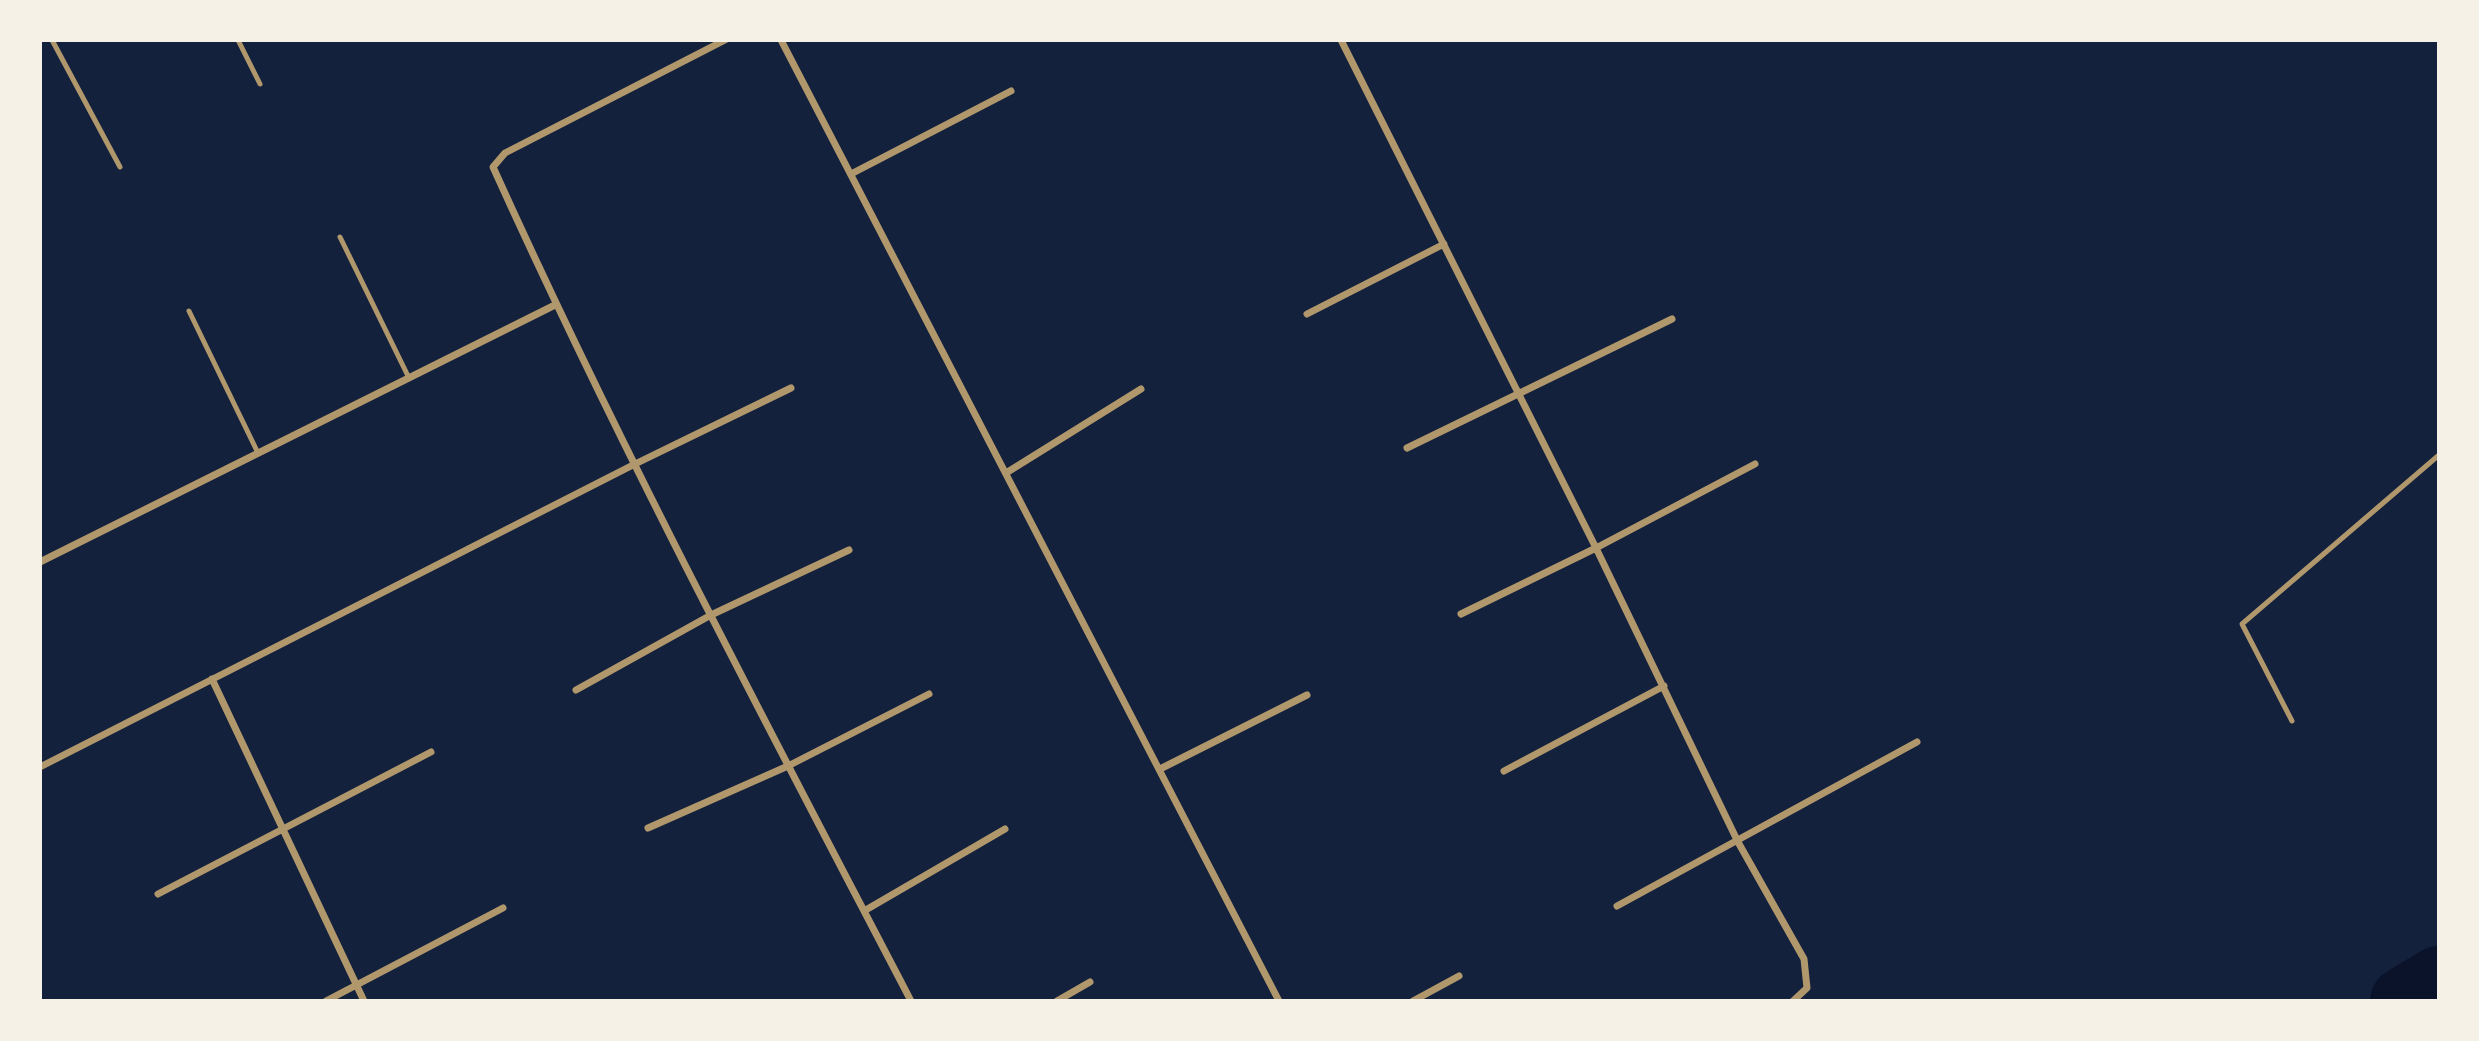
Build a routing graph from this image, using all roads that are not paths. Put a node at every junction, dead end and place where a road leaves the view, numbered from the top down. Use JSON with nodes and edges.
{"nodes":[{"id":1,"x":52,"y":40,"type":"edge"},
{"id":2,"x":238,"y":40,"type":"edge"},
{"id":3,"x":725,"y":40,"type":"edge"},
{"id":4,"x":781,"y":40,"type":"edge"},
{"id":5,"x":1341,"y":40,"type":"edge"},
{"id":6,"x":261,"y":84,"type":"dead end"},
{"id":7,"x":1011,"y":91,"type":"dead end"},
{"id":8,"x":120,"y":167,"type":"dead end"},
{"id":9,"x":851,"y":174,"type":"junction"},
{"id":10,"x":340,"y":237,"type":"dead end"},
{"id":11,"x":1444,"y":244,"type":"junction"},
{"id":12,"x":555,"y":305,"type":"junction"},
{"id":13,"x":189,"y":311,"type":"dead end"},
{"id":14,"x":1307,"y":314,"type":"dead end"},
{"id":15,"x":1672,"y":319,"type":"dead end"},
{"id":16,"x":409,"y":378,"type":"junction"},
{"id":17,"x":791,"y":388,"type":"dead end"},
{"id":18,"x":1141,"y":389,"type":"dead end"},
{"id":19,"x":1520,"y":395,"type":"junction"},
{"id":20,"x":1407,"y":447,"type":"dead end"},
{"id":21,"x":258,"y":453,"type":"junction"},
{"id":22,"x":2439,"y":455,"type":"edge"},
{"id":23,"x":1755,"y":464,"type":"dead end"},
{"id":24,"x":633,"y":465,"type":"junction"},
{"id":25,"x":1006,"y":473,"type":"junction"},
{"id":26,"x":1596,"y":548,"type":"junction"},
{"id":27,"x":849,"y":551,"type":"dead end"},
{"id":28,"x":40,"y":562,"type":"edge"},
{"id":29,"x":1461,"y":614,"type":"dead end"},
{"id":30,"x":711,"y":615,"type":"junction"},
{"id":31,"x":212,"y":679,"type":"junction"},
{"id":32,"x":1664,"y":686,"type":"junction"},
{"id":33,"x":576,"y":690,"type":"dead end"},
{"id":34,"x":929,"y":694,"type":"dead end"},
{"id":35,"x":1307,"y":695,"type":"dead end"},
{"id":36,"x":2292,"y":721,"type":"dead end"},
{"id":37,"x":1917,"y":741,"type":"dead end"},
{"id":38,"x":431,"y":752,"type":"dead end"},
{"id":39,"x":788,"y":766,"type":"junction"},
{"id":40,"x":40,"y":767,"type":"edge"},
{"id":41,"x":1160,"y":769,"type":"junction"},
{"id":42,"x":1504,"y":771,"type":"dead end"},
{"id":43,"x":282,"y":828,"type":"junction"},
{"id":44,"x":648,"y":828,"type":"dead end"},
{"id":45,"x":1005,"y":829,"type":"dead end"},
{"id":46,"x":1738,"y":842,"type":"junction"},
{"id":47,"x":158,"y":894,"type":"dead end"},
{"id":48,"x":1617,"y":906,"type":"dead end"},
{"id":49,"x":503,"y":908,"type":"dead end"},
{"id":50,"x":864,"y":911,"type":"junction"},
{"id":51,"x":1459,"y":976,"type":"dead end"},
{"id":52,"x":1090,"y":982,"type":"dead end"},
{"id":53,"x":357,"y":986,"type":"junction"},
{"id":54,"x":326,"y":1001,"type":"edge"},
{"id":55,"x":364,"y":1001,"type":"edge"},
{"id":56,"x":911,"y":1001,"type":"edge"},
{"id":57,"x":1057,"y":1001,"type":"edge"},
{"id":58,"x":1279,"y":1001,"type":"edge"},
{"id":59,"x":1413,"y":1001,"type":"edge"},
{"id":60,"x":1793,"y":1001,"type":"edge"}],
"edges":[{"from":1,"to":8,"type":"lane"},
{"from":2,"to":6,"type":"lane"},
{"from":3,"to":12,"type":"street"},
{"from":4,"to":9,"type":"street"},
{"from":5,"to":11,"type":"street"},
{"from":7,"to":9,"type":"street"},
{"from":9,"to":25,"type":"street"},
{"from":10,"to":16,"type":"lane"},
{"from":11,"to":14,"type":"street"},
{"from":11,"to":19,"type":"street"},
{"from":12,"to":16,"type":"street"},
{"from":12,"to":24,"type":"street"},
{"from":13,"to":21,"type":"lane"},
{"from":15,"to":19,"type":"street"},
{"from":16,"to":21,"type":"street"},
{"from":17,"to":24,"type":"street"},
{"from":18,"to":25,"type":"street"},
{"from":19,"to":20,"type":"street"},
{"from":19,"to":26,"type":"street"},
{"from":21,"to":28,"type":"street"},
{"from":22,"to":36,"type":"lane"},
{"from":23,"to":26,"type":"street"},
{"from":24,"to":30,"type":"street"},
{"from":24,"to":31,"type":"street"},
{"from":25,"to":41,"type":"street"},
{"from":26,"to":29,"type":"street"},
{"from":26,"to":32,"type":"street"},
{"from":27,"to":30,"type":"street"},
{"from":30,"to":33,"type":"street"},
{"from":30,"to":39,"type":"street"},
{"from":31,"to":40,"type":"street"},
{"from":31,"to":43,"type":"street"},
{"from":32,"to":42,"type":"street"},
{"from":32,"to":46,"type":"street"},
{"from":34,"to":39,"type":"street"},
{"from":35,"to":41,"type":"street"},
{"from":37,"to":46,"type":"street"},
{"from":38,"to":43,"type":"street"},
{"from":39,"to":44,"type":"street"},
{"from":39,"to":50,"type":"street"},
{"from":41,"to":58,"type":"street"},
{"from":43,"to":47,"type":"street"},
{"from":43,"to":53,"type":"street"},
{"from":45,"to":50,"type":"street"},
{"from":46,"to":48,"type":"street"},
{"from":46,"to":60,"type":"street"},
{"from":49,"to":53,"type":"street"},
{"from":50,"to":56,"type":"street"},
{"from":51,"to":59,"type":"street"},
{"from":52,"to":57,"type":"street"},
{"from":53,"to":54,"type":"street"},
{"from":53,"to":55,"type":"street"}]}
